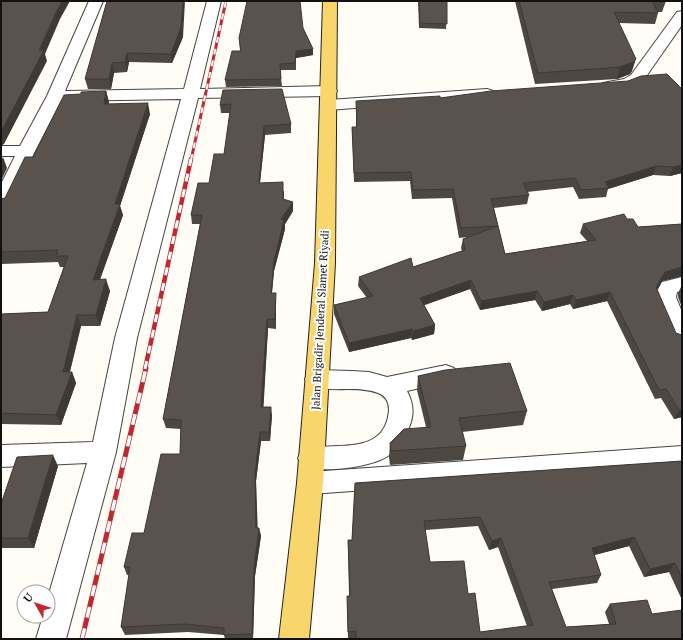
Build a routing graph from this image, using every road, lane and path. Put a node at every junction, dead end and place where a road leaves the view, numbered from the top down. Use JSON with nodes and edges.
{"nodes":[{"id":1,"x":96,"y":1,"type":"edge"},
{"id":2,"x":214,"y":1,"type":"edge"},
{"id":3,"x":330,"y":1,"type":"edge"},
{"id":4,"x":682,"y":15,"type":"edge"},
{"id":5,"x":597,"y":86,"type":"edge"},
{"id":6,"x":504,"y":92,"type":"edge"},
{"id":7,"x":189,"y":94,"type":"junction"},
{"id":8,"x":55,"y":96,"type":"junction"},
{"id":9,"x":329,"y":98,"type":"junction"},
{"id":10,"x":1,"y":151,"type":"edge"},
{"id":11,"x":26,"y":151,"type":"junction"},
{"id":12,"x":1,"y":204,"type":"edge"},
{"id":13,"x":682,"y":284,"type":"edge"},
{"id":14,"x":681,"y":334,"type":"edge"},
{"id":15,"x":464,"y":371,"type":"edge"},
{"id":16,"x":317,"y":379,"type":"junction"},
{"id":17,"x":388,"y":386,"type":"junction"},
{"id":18,"x":104,"y":452,"type":"junction"},
{"id":19,"x":1,"y":456,"type":"edge"},
{"id":20,"x":682,"y":457,"type":"edge"},
{"id":21,"x":311,"y":458,"type":"junction"},
{"id":22,"x":310,"y":483,"type":"junction"},
{"id":23,"x":51,"y":639,"type":"edge"},
{"id":24,"x":294,"y":639,"type":"edge"}],
"edges":[{"from":1,"to":8,"type":"street"},
{"from":2,"to":7,"type":"street"},
{"from":3,"to":9,"type":"main road","name":"Jalan Brigadir Jenderal Slamet Riyadi"},
{"from":4,"to":5,"type":"street"},
{"from":6,"to":9,"type":"street"},
{"from":7,"to":8,"type":"street"},
{"from":7,"to":9,"type":"street"},
{"from":7,"to":18,"type":"street"},
{"from":8,"to":11,"type":"street"},
{"from":9,"to":16,"type":"main road","name":"Jalan Brigadir Jenderal Slamet Riyadi"},
{"from":10,"to":11,"type":"street"},
{"from":11,"to":12,"type":"street"},
{"from":13,"to":14,"type":"street"},
{"from":15,"to":17,"type":"street"},
{"from":16,"to":17,"type":"street"},
{"from":16,"to":21,"type":"main road","name":"Jalan Brigadir Jenderal Slamet Riyadi"},
{"from":17,"to":21,"type":"street"},
{"from":18,"to":19,"type":"street"},
{"from":18,"to":23,"type":"street"},
{"from":20,"to":22,"type":"street"},
{"from":21,"to":22,"type":"main road","name":"Jalan Brigadir Jenderal Slamet Riyadi"},
{"from":22,"to":24,"type":"main road","name":"Jalan Brigadir Jenderal Slamet Riyadi"}]}
